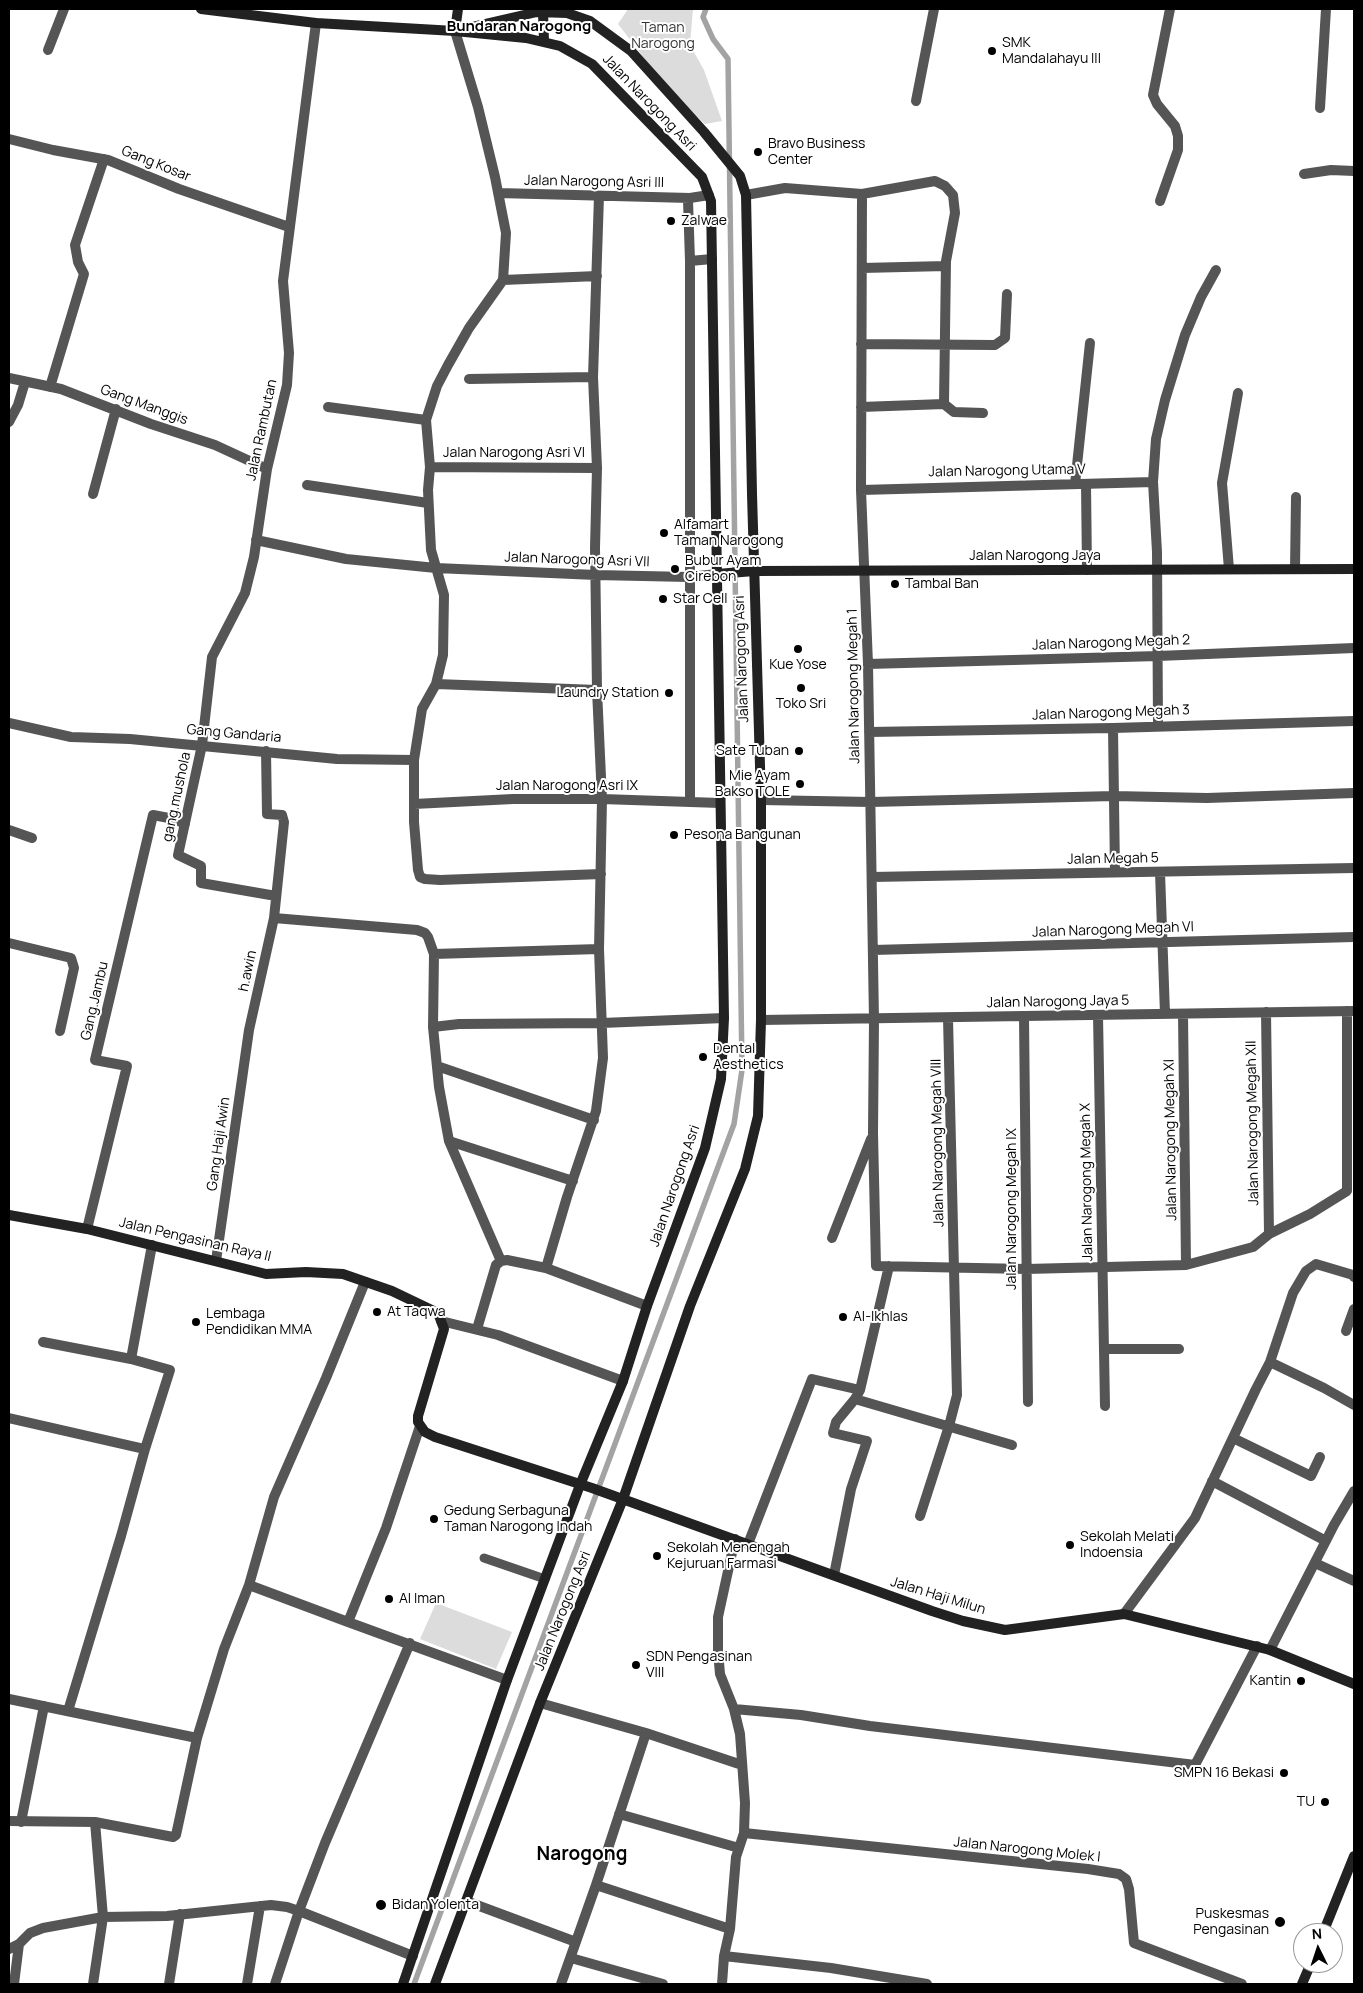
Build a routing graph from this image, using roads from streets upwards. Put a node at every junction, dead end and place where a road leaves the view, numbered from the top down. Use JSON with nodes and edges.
{"nodes":[{"id":1,"x":64,"y":9,"type":"edge"},
{"id":2,"x":201,"y":9,"type":"edge"},
{"id":3,"x":458,"y":9,"type":"edge"},
{"id":4,"x":934,"y":9,"type":"edge"},
{"id":5,"x":1170,"y":9,"type":"edge"},
{"id":6,"x":1326,"y":9,"type":"edge"},
{"id":7,"x":227,"y":10,"type":"edge"},
{"id":8,"x":543,"y":12,"type":"junction"},
{"id":9,"x":316,"y":23,"type":"junction"},
{"id":10,"x":455,"y":31,"type":"junction"},
{"id":11,"x":544,"y":41,"type":"junction"},
{"id":12,"x":48,"y":50,"type":"dead end"},
{"id":13,"x":916,"y":101,"type":"dead end"},
{"id":14,"x":1320,"y":108,"type":"dead end"},
{"id":15,"x":9,"y":139,"type":"edge"},
{"id":16,"x":104,"y":159,"type":"junction"},
{"id":17,"x":1354,"y":171,"type":"edge"},
{"id":18,"x":1304,"y":174,"type":"dead end"},
{"id":19,"x":498,"y":193,"type":"junction"},
{"id":20,"x":862,"y":194,"type":"junction"},
{"id":21,"x":746,"y":195,"type":"junction"},
{"id":22,"x":599,"y":196,"type":"junction"},
{"id":23,"x":709,"y":196,"type":"junction"},
{"id":24,"x":690,"y":198,"type":"junction"},
{"id":25,"x":1160,"y":201,"type":"dead end"},
{"id":26,"x":290,"y":227,"type":"junction"},
{"id":27,"x":712,"y":259,"type":"junction"},
{"id":28,"x":690,"y":261,"type":"junction"},
{"id":29,"x":946,"y":266,"type":"junction"},
{"id":30,"x":862,"y":268,"type":"junction"},
{"id":31,"x":1216,"y":270,"type":"dead end"},
{"id":32,"x":598,"y":276,"type":"junction"},
{"id":33,"x":503,"y":280,"type":"junction"},
{"id":34,"x":1007,"y":294,"type":"dead end"},
{"id":35,"x":1090,"y":343,"type":"dead end"},
{"id":36,"x":861,"y":344,"type":"junction"},
{"id":37,"x":945,"y":344,"type":"junction"},
{"id":38,"x":593,"y":377,"type":"junction"},
{"id":39,"x":9,"y":378,"type":"edge"},
{"id":40,"x":469,"y":379,"type":"dead end"},
{"id":41,"x":25,"y":382,"type":"junction"},
{"id":42,"x":50,"y":387,"type":"junction"},
{"id":43,"x":1238,"y":393,"type":"dead end"},
{"id":44,"x":944,"y":404,"type":"junction"},
{"id":45,"x":328,"y":406,"type":"dead end"},
{"id":46,"x":861,"y":407,"type":"junction"},
{"id":47,"x":116,"y":409,"type":"junction"},
{"id":48,"x":983,"y":413,"type":"dead end"},
{"id":49,"x":426,"y":420,"type":"junction"},
{"id":50,"x":9,"y":422,"type":"edge"},
{"id":51,"x":430,"y":466,"type":"junction"},
{"id":52,"x":597,"y":468,"type":"junction"},
{"id":53,"x":267,"y":469,"type":"junction"},
{"id":54,"x":1153,"y":482,"type":"junction"},
{"id":55,"x":1075,"y":484,"type":"junction"},
{"id":56,"x":1086,"y":484,"type":"junction"},
{"id":57,"x":307,"y":485,"type":"dead end"},
{"id":58,"x":861,"y":490,"type":"junction"},
{"id":59,"x":93,"y":494,"type":"dead end"},
{"id":60,"x":1296,"y":497,"type":"dead end"},
{"id":61,"x":428,"y":503,"type":"junction"},
{"id":62,"x":256,"y":540,"type":"junction"},
{"id":63,"x":436,"y":568,"type":"junction"},
{"id":64,"x":1295,"y":569,"type":"junction"},
{"id":65,"x":1354,"y":569,"type":"edge"},
{"id":66,"x":865,"y":570,"type":"junction"},
{"id":67,"x":1087,"y":570,"type":"junction"},
{"id":68,"x":1157,"y":570,"type":"junction"},
{"id":69,"x":1229,"y":570,"type":"junction"},
{"id":70,"x":748,"y":572,"type":"junction"},
{"id":71,"x":721,"y":574,"type":"junction"},
{"id":72,"x":596,"y":575,"type":"junction"},
{"id":73,"x":689,"y":577,"type":"junction"},
{"id":74,"x":1354,"y":648,"type":"edge"},
{"id":75,"x":1158,"y":656,"type":"junction"},
{"id":76,"x":868,"y":664,"type":"junction"},
{"id":77,"x":436,"y":684,"type":"junction"},
{"id":78,"x":596,"y":690,"type":"junction"},
{"id":79,"x":1354,"y":721,"type":"edge"},
{"id":80,"x":9,"y":723,"type":"edge"},
{"id":81,"x":1158,"y":726,"type":"junction"},
{"id":82,"x":1113,"y":728,"type":"junction"},
{"id":83,"x":869,"y":732,"type":"junction"},
{"id":84,"x":202,"y":745,"type":"junction"},
{"id":85,"x":266,"y":751,"type":"junction"},
{"id":86,"x":414,"y":760,"type":"junction"},
{"id":87,"x":1354,"y":793,"type":"edge"},
{"id":88,"x":1114,"y":796,"type":"junction"},
{"id":89,"x":602,"y":799,"type":"junction"},
{"id":90,"x":761,"y":800,"type":"junction"},
{"id":91,"x":690,"y":802,"type":"junction"},
{"id":92,"x":871,"y":802,"type":"junction"},
{"id":93,"x":720,"y":803,"type":"junction"},
{"id":94,"x":414,"y":804,"type":"junction"},
{"id":95,"x":185,"y":824,"type":"junction"},
{"id":96,"x":9,"y":830,"type":"edge"},
{"id":97,"x":32,"y":838,"type":"dead end"},
{"id":98,"x":1354,"y":868,"type":"edge"},
{"id":99,"x":1115,"y":872,"type":"junction"},
{"id":100,"x":1160,"y":872,"type":"junction"},
{"id":101,"x":600,"y":874,"type":"junction"},
{"id":102,"x":872,"y":877,"type":"junction"},
{"id":103,"x":276,"y":896,"type":"junction"},
{"id":104,"x":274,"y":918,"type":"junction"},
{"id":105,"x":1354,"y":937,"type":"edge"},
{"id":106,"x":9,"y":943,"type":"edge"},
{"id":107,"x":1161,"y":943,"type":"junction"},
{"id":108,"x":599,"y":949,"type":"junction"},
{"id":109,"x":873,"y":950,"type":"junction"},
{"id":110,"x":434,"y":954,"type":"junction"},
{"id":111,"x":1350,"y":1011,"type":"edge"},
{"id":112,"x":1266,"y":1012,"type":"junction"},
{"id":113,"x":1164,"y":1014,"type":"junction"},
{"id":114,"x":1184,"y":1014,"type":"junction"},
{"id":115,"x":1098,"y":1015,"type":"junction"},
{"id":116,"x":1024,"y":1016,"type":"junction"},
{"id":117,"x":724,"y":1018,"type":"junction"},
{"id":118,"x":948,"y":1018,"type":"junction"},
{"id":119,"x":761,"y":1020,"type":"junction"},
{"id":120,"x":874,"y":1020,"type":"junction"},
{"id":121,"x":602,"y":1023,"type":"junction"},
{"id":122,"x":433,"y":1027,"type":"junction"},
{"id":123,"x":249,"y":1030,"type":"joint"},
{"id":124,"x":60,"y":1031,"type":"dead end"},
{"id":125,"x":437,"y":1066,"type":"junction"},
{"id":126,"x":594,"y":1120,"type":"junction"},
{"id":127,"x":873,"y":1133,"type":"junction"},
{"id":128,"x":449,"y":1141,"type":"junction"},
{"id":129,"x":573,"y":1181,"type":"junction"},
{"id":130,"x":9,"y":1215,"type":"edge"},
{"id":131,"x":87,"y":1228,"type":"junction"},
{"id":132,"x":1269,"y":1234,"type":"junction"},
{"id":133,"x":832,"y":1238,"type":"dead end"},
{"id":134,"x":152,"y":1245,"type":"junction"},
{"id":135,"x":216,"y":1261,"type":"junction"},
{"id":136,"x":501,"y":1261,"type":"junction"},
{"id":137,"x":1186,"y":1265,"type":"junction"},
{"id":138,"x":889,"y":1266,"type":"junction"},
{"id":139,"x":546,"y":1268,"type":"junction"},
{"id":140,"x":955,"y":1268,"type":"junction"},
{"id":141,"x":1102,"y":1268,"type":"junction"},
{"id":142,"x":1026,"y":1269,"type":"junction"},
{"id":143,"x":1354,"y":1277,"type":"edge"},
{"id":144,"x":365,"y":1282,"type":"junction"},
{"id":145,"x":647,"y":1306,"type":"junction"},
{"id":146,"x":1354,"y":1309,"type":"edge"},
{"id":147,"x":441,"y":1321,"type":"junction"},
{"id":148,"x":476,"y":1329,"type":"junction"},
{"id":149,"x":1346,"y":1331,"type":"dead end"},
{"id":150,"x":43,"y":1342,"type":"dead end"},
{"id":151,"x":1179,"y":1348,"type":"dead end"},
{"id":152,"x":1104,"y":1349,"type":"junction"},
{"id":153,"x":131,"y":1359,"type":"junction"},
{"id":154,"x":1270,"y":1362,"type":"junction"},
{"id":155,"x":622,"y":1381,"type":"junction"},
{"id":156,"x":857,"y":1395,"type":"junction"},
{"id":157,"x":1028,"y":1402,"type":"dead end"},
{"id":158,"x":1354,"y":1405,"type":"edge"},
{"id":159,"x":1105,"y":1406,"type":"dead end"},
{"id":160,"x":9,"y":1418,"type":"edge"},
{"id":161,"x":420,"y":1426,"type":"junction"},
{"id":162,"x":949,"y":1426,"type":"junction"},
{"id":163,"x":1233,"y":1438,"type":"junction"},
{"id":164,"x":1012,"y":1445,"type":"dead end"},
{"id":165,"x":144,"y":1449,"type":"junction"},
{"id":166,"x":1320,"y":1456,"type":"dead end"},
{"id":167,"x":1212,"y":1480,"type":"junction"},
{"id":168,"x":580,"y":1485,"type":"junction"},
{"id":169,"x":1354,"y":1491,"type":"edge"},
{"id":170,"x":623,"y":1499,"type":"junction"},
{"id":171,"x":920,"y":1516,"type":"dead end"},
{"id":172,"x":735,"y":1539,"type":"junction"},
{"id":173,"x":1326,"y":1541,"type":"junction"},
{"id":174,"x":748,"y":1544,"type":"junction"},
{"id":175,"x":1315,"y":1564,"type":"junction"},
{"id":176,"x":834,"y":1575,"type":"junction"},
{"id":177,"x":1354,"y":1581,"type":"edge"},
{"id":178,"x":249,"y":1585,"type":"junction"},
{"id":179,"x":1124,"y":1614,"type":"junction"},
{"id":180,"x":348,"y":1622,"type":"junction"},
{"id":181,"x":410,"y":1643,"type":"junction"},
{"id":182,"x":1257,"y":1646,"type":"junction"},
{"id":183,"x":1270,"y":1650,"type":"junction"},
{"id":184,"x":507,"y":1680,"type":"junction"},
{"id":185,"x":1354,"y":1684,"type":"edge"},
{"id":186,"x":9,"y":1699,"type":"edge"},
{"id":187,"x":540,"y":1703,"type":"junction"},
{"id":188,"x":44,"y":1706,"type":"junction"},
{"id":189,"x":734,"y":1708,"type":"junction"},
{"id":190,"x":68,"y":1711,"type":"junction"},
{"id":191,"x":646,"y":1733,"type":"junction"},
{"id":192,"x":197,"y":1738,"type":"junction"},
{"id":193,"x":742,"y":1765,"type":"junction"},
{"id":194,"x":620,"y":1814,"type":"junction"},
{"id":195,"x":9,"y":1822,"type":"edge"},
{"id":196,"x":20,"y":1822,"type":"junction"},
{"id":197,"x":96,"y":1822,"type":"junction"},
{"id":198,"x":744,"y":1833,"type":"junction"},
{"id":199,"x":739,"y":1848,"type":"junction"},
{"id":200,"x":1354,"y":1856,"type":"edge"},
{"id":201,"x":596,"y":1886,"type":"junction"},
{"id":202,"x":466,"y":1901,"type":"junction"},
{"id":203,"x":260,"y":1906,"type":"junction"},
{"id":204,"x":299,"y":1910,"type":"junction"},
{"id":205,"x":180,"y":1914,"type":"junction"},
{"id":206,"x":103,"y":1917,"type":"junction"},
{"id":207,"x":1327,"y":1923,"type":"edge"},
{"id":208,"x":730,"y":1929,"type":"junction"},
{"id":209,"x":576,"y":1942,"type":"junction"},
{"id":210,"x":19,"y":1944,"type":"junction"},
{"id":211,"x":9,"y":1949,"type":"edge"},
{"id":212,"x":413,"y":1956,"type":"junction"},
{"id":213,"x":724,"y":1956,"type":"junction"},
{"id":214,"x":571,"y":1958,"type":"junction"},
{"id":215,"x":14,"y":1984,"type":"edge"},
{"id":216,"x":93,"y":1984,"type":"edge"},
{"id":217,"x":169,"y":1984,"type":"edge"},
{"id":218,"x":247,"y":1984,"type":"edge"},
{"id":219,"x":275,"y":1984,"type":"edge"},
{"id":220,"x":402,"y":1984,"type":"edge"},
{"id":221,"x":435,"y":1984,"type":"edge"},
{"id":222,"x":562,"y":1984,"type":"edge"},
{"id":223,"x":664,"y":1984,"type":"edge"},
{"id":224,"x":722,"y":1984,"type":"edge"},
{"id":225,"x":927,"y":1984,"type":"edge"},
{"id":226,"x":1242,"y":1984,"type":"edge"}],
"edges":[{"from":1,"to":12,"type":"street"},
{"from":2,"to":7,"type":"street"},
{"from":3,"to":10,"type":"street"},
{"from":4,"to":13,"type":"street"},
{"from":5,"to":25,"type":"street"},
{"from":6,"to":14,"type":"street"},
{"from":7,"to":9,"type":"street"},
{"from":8,"to":10,"type":"street","name":"Jalan Narogong Asri"},
{"from":8,"to":11,"type":"street"},
{"from":8,"to":21,"type":"street","name":"Jalan Narogong Asri"},
{"from":9,"to":10,"type":"street"},
{"from":9,"to":26,"type":"street","name":"Jalan Rambutan"},
{"from":10,"to":11,"type":"street","name":"Jalan Narogong Asri"},
{"from":10,"to":19,"type":"street"},
{"from":11,"to":23,"type":"street","name":"Jalan Narogong Asri"},
{"from":15,"to":16,"type":"street","name":"Gang Kosar"},
{"from":16,"to":26,"type":"street","name":"Gang Kosar"},
{"from":16,"to":42,"type":"street"},
{"from":17,"to":18,"type":"street"},
{"from":19,"to":22,"type":"street","name":"Jalan Narogong Asri III"},
{"from":19,"to":33,"type":"street"},
{"from":20,"to":21,"type":"street"},
{"from":20,"to":29,"type":"street"},
{"from":20,"to":30,"type":"street","name":"Jalan Narogong Megah 1"},
{"from":21,"to":70,"type":"street","name":"Jalan Narogong Asri"},
{"from":22,"to":24,"type":"street","name":"Jalan Narogong Asri III"},
{"from":22,"to":32,"type":"street"},
{"from":23,"to":24,"type":"street","name":"Jalan Narogong Asri III"},
{"from":23,"to":27,"type":"street","name":"Jalan Narogong Asri"},
{"from":24,"to":28,"type":"street"},
{"from":26,"to":53,"type":"street","name":"Jalan Rambutan"},
{"from":27,"to":28,"type":"street"},
{"from":27,"to":71,"type":"street","name":"Jalan Narogong Asri"},
{"from":28,"to":73,"type":"street"},
{"from":29,"to":30,"type":"street"},
{"from":29,"to":37,"type":"street"},
{"from":30,"to":36,"type":"street","name":"Jalan Narogong Megah 1"},
{"from":31,"to":54,"type":"street"},
{"from":32,"to":33,"type":"street"},
{"from":32,"to":38,"type":"street"},
{"from":33,"to":49,"type":"street"},
{"from":34,"to":37,"type":"street"},
{"from":35,"to":55,"type":"street"},
{"from":36,"to":37,"type":"street"},
{"from":36,"to":46,"type":"street","name":"Jalan Narogong Megah 1"},
{"from":37,"to":44,"type":"street"},
{"from":38,"to":40,"type":"street"},
{"from":38,"to":52,"type":"street"},
{"from":39,"to":41,"type":"street","name":"Gang Manggis"},
{"from":41,"to":42,"type":"street","name":"Gang Manggis"},
{"from":41,"to":50,"type":"street"},
{"from":42,"to":47,"type":"street","name":"Gang Manggis"},
{"from":43,"to":69,"type":"street"},
{"from":44,"to":46,"type":"street"},
{"from":44,"to":48,"type":"street"},
{"from":45,"to":49,"type":"street"},
{"from":46,"to":58,"type":"street","name":"Jalan Narogong Megah 1"},
{"from":47,"to":53,"type":"street","name":"Gang Manggis"},
{"from":47,"to":59,"type":"street"},
{"from":49,"to":51,"type":"street"},
{"from":51,"to":52,"type":"street","name":"Jalan Narogong Asri VI"},
{"from":51,"to":61,"type":"street"},
{"from":52,"to":72,"type":"street"},
{"from":53,"to":62,"type":"street","name":"Jalan Rambutan"},
{"from":54,"to":56,"type":"street","name":"Jalan Narogong Utama V"},
{"from":54,"to":68,"type":"street"},
{"from":55,"to":56,"type":"street","name":"Jalan Narogong Utama V"},
{"from":55,"to":58,"type":"street","name":"Jalan Narogong Utama V"},
{"from":56,"to":67,"type":"street"},
{"from":57,"to":61,"type":"street"},
{"from":58,"to":66,"type":"street","name":"Jalan Narogong Megah 1"},
{"from":60,"to":64,"type":"street"},
{"from":61,"to":63,"type":"street"},
{"from":62,"to":63,"type":"street","name":"Jalan Narogong Asri VII"},
{"from":62,"to":84,"type":"street","name":"Jalan Rambutan"},
{"from":63,"to":72,"type":"street","name":"Jalan Narogong Asri VII"},
{"from":63,"to":77,"type":"street"},
{"from":64,"to":65,"type":"street","name":"Jalan Narogong Jaya"},
{"from":64,"to":69,"type":"street","name":"Jalan Narogong Jaya"},
{"from":66,"to":67,"type":"street","name":"Jalan Narogong Jaya"},
{"from":66,"to":70,"type":"street","name":"Jalan Narogong Jaya"},
{"from":66,"to":76,"type":"street","name":"Jalan Narogong Megah 1"},
{"from":67,"to":68,"type":"street","name":"Jalan Narogong Jaya"},
{"from":68,"to":69,"type":"street","name":"Jalan Narogong Jaya"},
{"from":68,"to":75,"type":"street"},
{"from":70,"to":71,"type":"street","name":"Jalan Narogong Jaya"},
{"from":70,"to":90,"type":"street","name":"Jalan Narogong Asri"},
{"from":71,"to":73,"type":"street","name":"Jalan Narogong Asri VII"},
{"from":71,"to":93,"type":"street","name":"Jalan Narogong Asri"},
{"from":72,"to":73,"type":"street","name":"Jalan Narogong Asri VII"},
{"from":72,"to":78,"type":"street"},
{"from":73,"to":91,"type":"street"},
{"from":74,"to":75,"type":"street","name":"Jalan Narogong Megah 2"},
{"from":75,"to":76,"type":"street","name":"Jalan Narogong Megah 2"},
{"from":75,"to":81,"type":"street"},
{"from":76,"to":83,"type":"street","name":"Jalan Narogong Megah 1"},
{"from":77,"to":78,"type":"street"},
{"from":77,"to":86,"type":"street"},
{"from":78,"to":89,"type":"street"},
{"from":79,"to":81,"type":"street","name":"Jalan Narogong Megah 3"},
{"from":80,"to":84,"type":"street","name":"Gang Gandaria"},
{"from":81,"to":82,"type":"street","name":"Jalan Narogong Megah 3"},
{"from":82,"to":83,"type":"street","name":"Jalan Narogong Megah 3"},
{"from":82,"to":88,"type":"street"},
{"from":83,"to":92,"type":"street","name":"Jalan Narogong Megah 1"},
{"from":84,"to":85,"type":"street","name":"Gang Gandaria"},
{"from":84,"to":95,"type":"street","name":"gang.mushola"},
{"from":85,"to":86,"type":"street","name":"Gang Gandaria"},
{"from":85,"to":103,"type":"street","name":"h.awin"},
{"from":86,"to":94,"type":"street"},
{"from":87,"to":88,"type":"street"},
{"from":88,"to":92,"type":"street"},
{"from":88,"to":99,"type":"street"},
{"from":89,"to":91,"type":"street","name":"Jalan Narogong Asri IX"},
{"from":89,"to":94,"type":"street","name":"Jalan Narogong Asri IX"},
{"from":89,"to":101,"type":"street"},
{"from":90,"to":92,"type":"street"},
{"from":90,"to":119,"type":"street","name":"Jalan Narogong Asri"},
{"from":91,"to":93,"type":"street","name":"Jalan Narogong Asri IX"},
{"from":92,"to":102,"type":"street","name":"Jalan Narogong Megah 1"},
{"from":93,"to":117,"type":"street","name":"Jalan Narogong Asri"},
{"from":94,"to":101,"type":"street"},
{"from":95,"to":103,"type":"street","name":"gang.mushola"},
{"from":95,"to":131,"type":"street","name":"Gang.Jambu"},
{"from":96,"to":97,"type":"street"},
{"from":98,"to":100,"type":"street","name":"Jalan Megah 5"},
{"from":99,"to":100,"type":"street","name":"Jalan Megah 5"},
{"from":99,"to":102,"type":"street","name":"Jalan Megah 5"},
{"from":100,"to":107,"type":"street"},
{"from":101,"to":108,"type":"street"},
{"from":102,"to":109,"type":"street","name":"Jalan Narogong Megah 1"},
{"from":103,"to":104,"type":"street","name":"h.awin"},
{"from":104,"to":110,"type":"street"},
{"from":104,"to":123,"type":"street","name":"h.awin"},
{"from":105,"to":107,"type":"street","name":"Jalan Narogong Megah VI"},
{"from":106,"to":124,"type":"street"},
{"from":107,"to":109,"type":"street","name":"Jalan Narogong Megah VI"},
{"from":107,"to":113,"type":"street"},
{"from":108,"to":110,"type":"street"},
{"from":108,"to":121,"type":"street"},
{"from":109,"to":120,"type":"street","name":"Jalan Narogong Megah 1"},
{"from":110,"to":122,"type":"street"},
{"from":111,"to":112,"type":"street","name":"Jalan Narogong Jaya 5"},
{"from":111,"to":132,"type":"street"},
{"from":112,"to":114,"type":"street","name":"Jalan Narogong Jaya 5"},
{"from":112,"to":132,"type":"street","name":"Jalan Narogong Megah XII"},
{"from":113,"to":114,"type":"street","name":"Jalan Narogong Jaya 5"},
{"from":113,"to":115,"type":"street","name":"Jalan Narogong Jaya 5"},
{"from":114,"to":137,"type":"street","name":"Jalan Narogong Megah XI"},
{"from":115,"to":116,"type":"street","name":"Jalan Narogong Jaya 5"},
{"from":115,"to":141,"type":"street","name":"Jalan Narogong Megah X"},
{"from":116,"to":118,"type":"street","name":"Jalan Narogong Jaya 5"},
{"from":116,"to":142,"type":"street","name":"Jalan Narogong Megah IX"},
{"from":117,"to":121,"type":"street"},
{"from":117,"to":145,"type":"street","name":"Jalan Narogong Asri"},
{"from":118,"to":120,"type":"street","name":"Jalan Narogong Jaya 5"},
{"from":118,"to":140,"type":"street","name":"Jalan Narogong Megah VIII"},
{"from":119,"to":120,"type":"street","name":"Jalan Narogong Jaya 5"},
{"from":119,"to":170,"type":"street","name":"Jalan Narogong Asri"},
{"from":120,"to":127,"type":"street","name":"Jalan Narogong Megah 1"},
{"from":121,"to":122,"type":"street"},
{"from":121,"to":126,"type":"street"},
{"from":122,"to":125,"type":"street"},
{"from":123,"to":135,"type":"street","name":"Gang Haji Awin"},
{"from":125,"to":126,"type":"street"},
{"from":125,"to":128,"type":"street"},
{"from":126,"to":129,"type":"street"},
{"from":127,"to":133,"type":"street"},
{"from":127,"to":138,"type":"street","name":"Jalan Narogong Megah 1"},
{"from":128,"to":129,"type":"street"},
{"from":128,"to":136,"type":"street"},
{"from":129,"to":139,"type":"street"},
{"from":130,"to":131,"type":"street","name":"Jalan Pengasinan Raya II"},
{"from":131,"to":134,"type":"street","name":"Jalan Pengasinan Raya II"},
{"from":132,"to":137,"type":"street"},
{"from":134,"to":135,"type":"street","name":"Jalan Pengasinan Raya II"},
{"from":134,"to":153,"type":"street"},
{"from":135,"to":144,"type":"street","name":"Jalan Pengasinan Raya II"},
{"from":136,"to":139,"type":"street"},
{"from":136,"to":148,"type":"street"},
{"from":137,"to":141,"type":"street"},
{"from":138,"to":140,"type":"street"},
{"from":138,"to":156,"type":"street"},
{"from":139,"to":145,"type":"street"},
{"from":140,"to":142,"type":"street"},
{"from":140,"to":162,"type":"street","name":"Jalan Narogong Megah VIII"},
{"from":141,"to":142,"type":"street"},
{"from":141,"to":152,"type":"street","name":"Jalan Narogong Megah X"},
{"from":142,"to":157,"type":"street","name":"Jalan Narogong Megah IX"},
{"from":143,"to":154,"type":"street"},
{"from":144,"to":147,"type":"street","name":"Jalan Pengasinan Raya II"},
{"from":144,"to":178,"type":"street"},
{"from":145,"to":155,"type":"street","name":"Jalan Narogong Asri"},
{"from":146,"to":149,"type":"street"},
{"from":147,"to":148,"type":"street"},
{"from":147,"to":161,"type":"street"},
{"from":148,"to":155,"type":"street"},
{"from":150,"to":153,"type":"street"},
{"from":151,"to":152,"type":"street"},
{"from":152,"to":159,"type":"street","name":"Jalan Narogong Megah X"},
{"from":153,"to":165,"type":"street"},
{"from":154,"to":158,"type":"street"},
{"from":154,"to":163,"type":"street"},
{"from":155,"to":168,"type":"street","name":"Jalan Narogong Asri"},
{"from":156,"to":162,"type":"street"},
{"from":156,"to":174,"type":"street"},
{"from":156,"to":176,"type":"street"},
{"from":160,"to":165,"type":"street"},
{"from":161,"to":168,"type":"street"},
{"from":161,"to":180,"type":"street"},
{"from":162,"to":164,"type":"street"},
{"from":162,"to":171,"type":"street","name":"Jalan Narogong Megah VIII"},
{"from":163,"to":166,"type":"street"},
{"from":163,"to":167,"type":"street"},
{"from":165,"to":190,"type":"street"},
{"from":167,"to":173,"type":"street"},
{"from":167,"to":179,"type":"street"},
{"from":168,"to":170,"type":"street","name":"Jalan Haji Milun"},
{"from":168,"to":184,"type":"street","name":"Jalan Narogong Asri"},
{"from":169,"to":173,"type":"street"},
{"from":170,"to":172,"type":"street","name":"Jalan Haji Milun"},
{"from":170,"to":187,"type":"street","name":"Jalan Narogong Asri"},
{"from":172,"to":174,"type":"street","name":"Jalan Haji Milun"},
{"from":172,"to":189,"type":"street"},
{"from":173,"to":175,"type":"street"},
{"from":174,"to":176,"type":"street","name":"Jalan Haji Milun"},
{"from":175,"to":177,"type":"street"},
{"from":175,"to":183,"type":"street"},
{"from":176,"to":179,"type":"street","name":"Jalan Haji Milun"},
{"from":178,"to":180,"type":"street"},
{"from":178,"to":192,"type":"street"},
{"from":179,"to":182,"type":"street","name":"Jalan Haji Milun"},
{"from":180,"to":181,"type":"street"},
{"from":181,"to":184,"type":"street"},
{"from":181,"to":204,"type":"street"},
{"from":182,"to":183,"type":"street","name":"Jalan Haji Milun"},
{"from":182,"to":189,"type":"street"},
{"from":183,"to":185,"type":"street","name":"Jalan Haji Milun"},
{"from":184,"to":212,"type":"street","name":"Jalan Narogong Asri"},
{"from":186,"to":188,"type":"street"},
{"from":187,"to":191,"type":"street"},
{"from":187,"to":202,"type":"street","name":"Jalan Narogong Asri"},
{"from":188,"to":190,"type":"street"},
{"from":188,"to":196,"type":"street"},
{"from":189,"to":193,"type":"street"},
{"from":190,"to":192,"type":"street"},
{"from":191,"to":193,"type":"street"},
{"from":191,"to":194,"type":"street"},
{"from":192,"to":197,"type":"street"},
{"from":193,"to":198,"type":"street"},
{"from":194,"to":199,"type":"street"},
{"from":194,"to":201,"type":"street"},
{"from":195,"to":196,"type":"street"},
{"from":196,"to":197,"type":"street"},
{"from":197,"to":206,"type":"street"},
{"from":198,"to":199,"type":"street"},
{"from":198,"to":226,"type":"street","name":"Jalan Narogong Molek I"},
{"from":199,"to":208,"type":"street"},
{"from":200,"to":207,"type":"street"},
{"from":201,"to":208,"type":"street"},
{"from":201,"to":209,"type":"street"},
{"from":202,"to":209,"type":"street"},
{"from":202,"to":221,"type":"street","name":"Jalan Narogong Asri"},
{"from":203,"to":204,"type":"street"},
{"from":203,"to":205,"type":"street"},
{"from":203,"to":218,"type":"street"},
{"from":204,"to":212,"type":"street"},
{"from":204,"to":219,"type":"street"},
{"from":205,"to":206,"type":"street"},
{"from":205,"to":217,"type":"street"},
{"from":206,"to":210,"type":"street"},
{"from":206,"to":216,"type":"street"},
{"from":208,"to":213,"type":"street"},
{"from":209,"to":214,"type":"street"},
{"from":210,"to":211,"type":"street"},
{"from":210,"to":215,"type":"street"},
{"from":212,"to":220,"type":"street","name":"Jalan Narogong Asri"},
{"from":213,"to":224,"type":"street"},
{"from":213,"to":225,"type":"street"},
{"from":214,"to":222,"type":"street"},
{"from":214,"to":223,"type":"street"}]}
